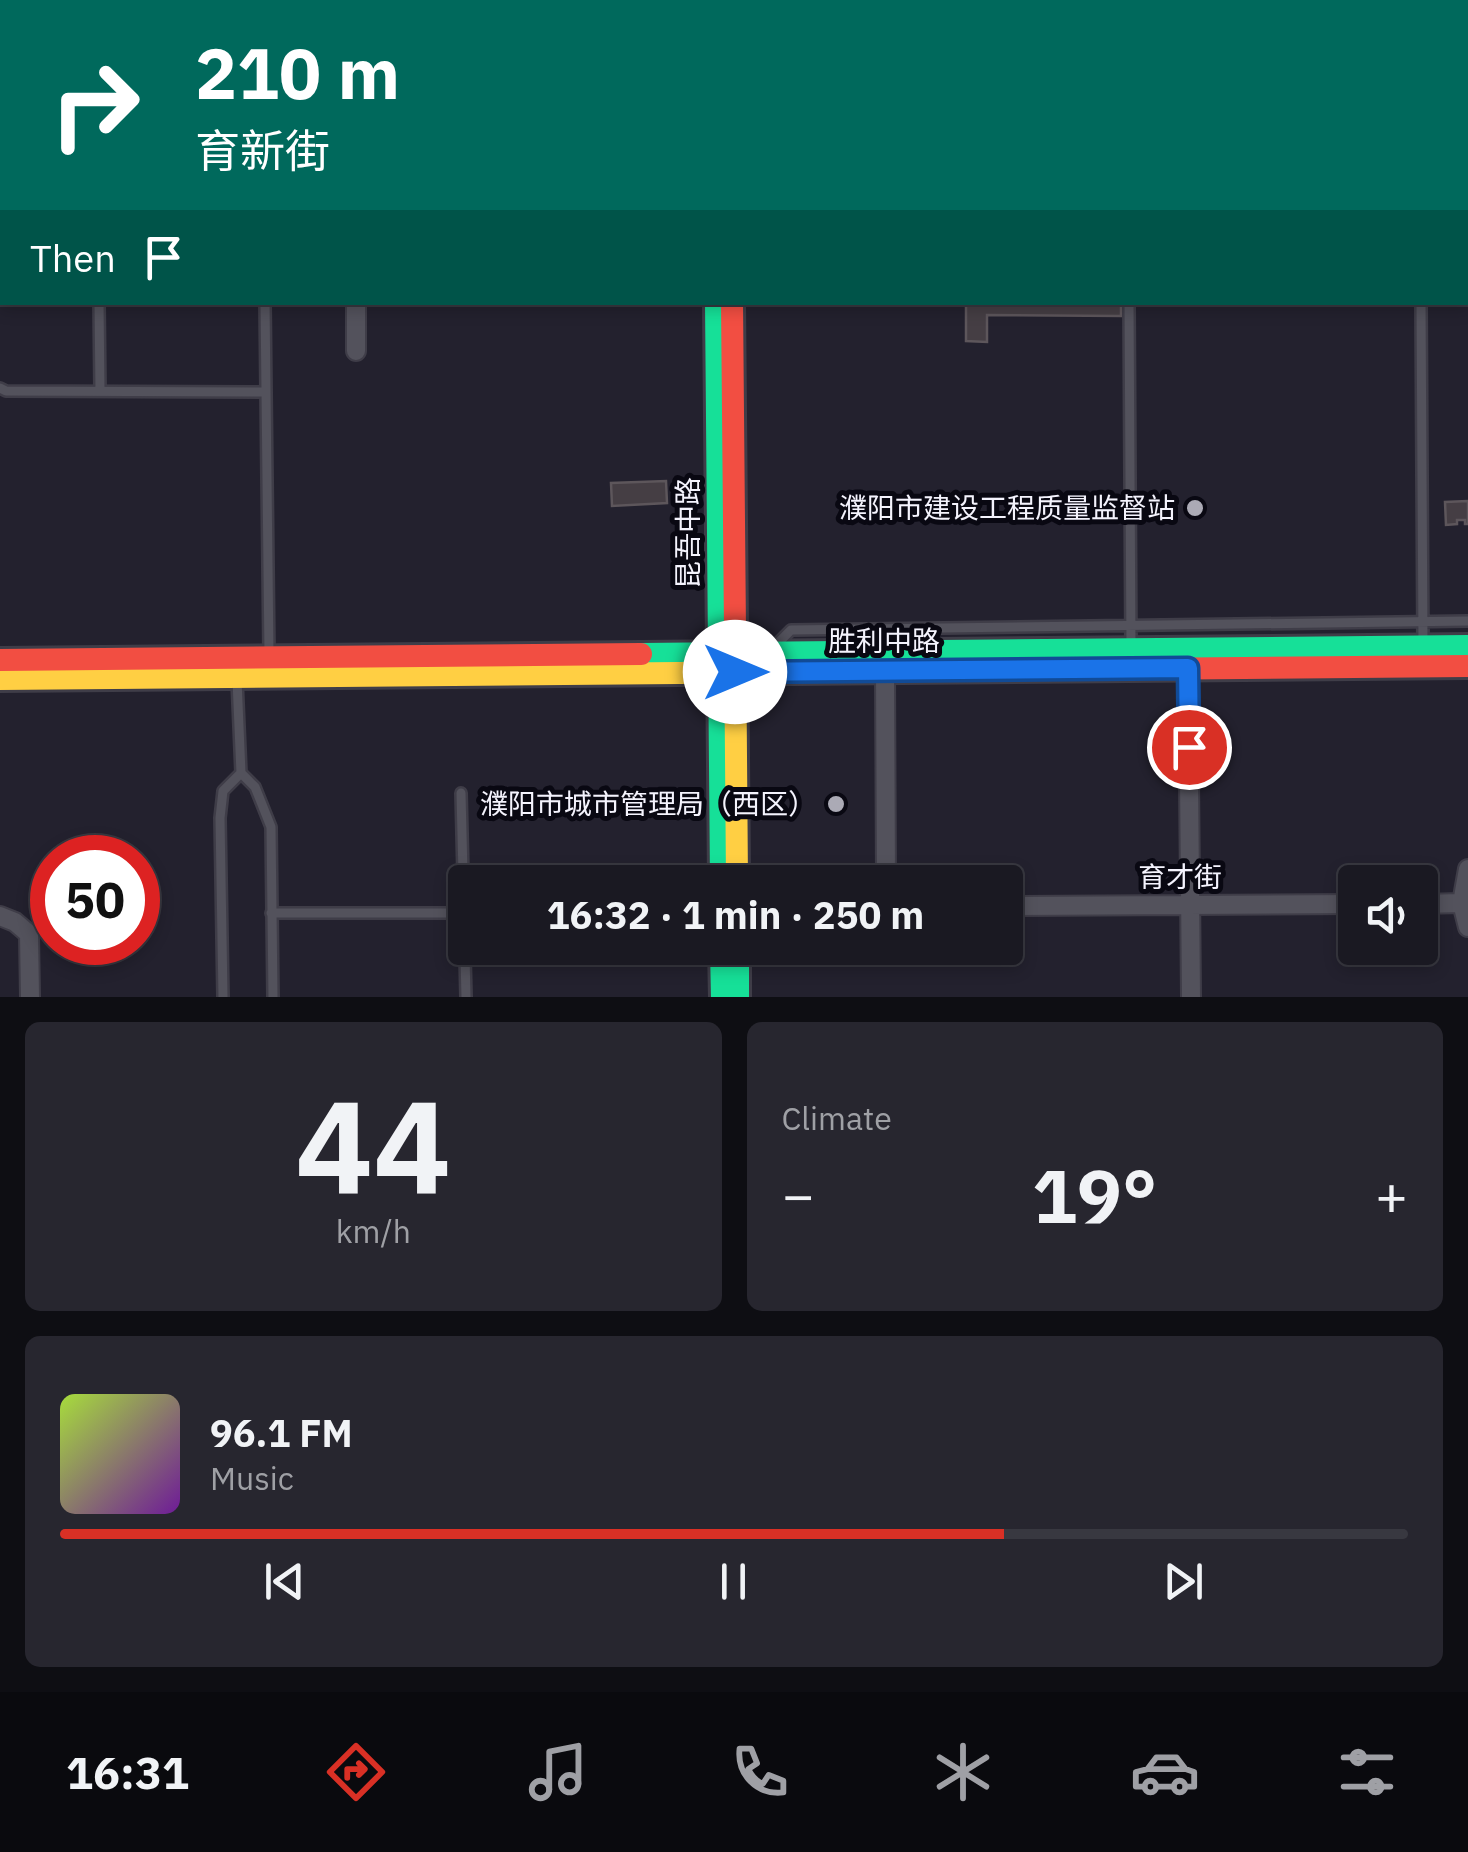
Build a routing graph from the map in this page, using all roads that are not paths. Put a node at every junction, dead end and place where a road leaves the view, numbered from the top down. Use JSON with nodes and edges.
{"nodes":[{"id":1,"x":99,"y":305,"type":"edge"},
{"id":2,"x":265,"y":305,"type":"edge"},
{"id":3,"x":356,"y":305,"type":"edge"},
{"id":4,"x":716,"y":305,"type":"edge"},
{"id":5,"x":732,"y":305,"type":"edge"},
{"id":6,"x":1129,"y":305,"type":"edge"},
{"id":7,"x":1421,"y":305,"type":"edge"},
{"id":8,"x":356,"y":352,"type":"dead end"},
{"id":9,"x":0,"y":388,"type":"edge"},
{"id":10,"x":100,"y":392,"type":"junction"},
{"id":11,"x":266,"y":392,"type":"junction"},
{"id":12,"x":1468,"y":620,"type":"edge"},
{"id":13,"x":1423,"y":621,"type":"junction"},
{"id":14,"x":1130,"y":637,"type":"junction"},
{"id":15,"x":1423,"y":646,"type":"junction"},
{"id":16,"x":1468,"y":646,"type":"edge"},
{"id":17,"x":268,"y":657,"type":"junction"},
{"id":18,"x":0,"y":660,"type":"edge"},
{"id":19,"x":727,"y":663,"type":"junction"},
{"id":20,"x":1468,"y":666,"type":"edge"},
{"id":21,"x":1188,"y":668,"type":"junction"},
{"id":22,"x":885,"y":671,"type":"junction"},
{"id":23,"x":236,"y":677,"type":"junction"},
{"id":24,"x":0,"y":679,"type":"edge"},
{"id":25,"x":240,"y":773,"type":"junction"},
{"id":26,"x":461,"y":793,"type":"dead end"},
{"id":27,"x":463,"y":865,"type":"edge"},
{"id":28,"x":721,"y":865,"type":"edge"},
{"id":29,"x":736,"y":865,"type":"edge"},
{"id":30,"x":886,"y":865,"type":"edge"},
{"id":31,"x":1468,"y":869,"type":"edge"},
{"id":32,"x":1338,"y":904,"type":"edge"},
{"id":33,"x":1438,"y":904,"type":"edge"},
{"id":34,"x":1462,"y":904,"type":"junction"},
{"id":35,"x":1190,"y":905,"type":"junction"},
{"id":36,"x":1023,"y":906,"type":"edge"},
{"id":37,"x":272,"y":913,"type":"junction"},
{"id":38,"x":448,"y":913,"type":"edge"},
{"id":39,"x":0,"y":916,"type":"edge"},
{"id":40,"x":1468,"y":927,"type":"edge"},
{"id":41,"x":465,"y":965,"type":"edge"},
{"id":42,"x":721,"y":965,"type":"edge"},
{"id":43,"x":738,"y":965,"type":"edge"},
{"id":44,"x":30,"y":997,"type":"edge"},
{"id":45,"x":223,"y":997,"type":"edge"},
{"id":46,"x":272,"y":997,"type":"edge"},
{"id":47,"x":466,"y":997,"type":"edge"},
{"id":48,"x":722,"y":997,"type":"edge"},
{"id":49,"x":738,"y":997,"type":"edge"},
{"id":50,"x":1191,"y":997,"type":"edge"}],
"edges":[{"from":1,"to":10,"type":"lane"},
{"from":2,"to":11,"type":"lane"},
{"from":3,"to":8,"type":"street"},
{"from":4,"to":19,"type":"main road","name":"昆吾中路"},
{"from":5,"to":19,"type":"main road","name":"昆吾中路"},
{"from":6,"to":14,"type":"lane"},
{"from":7,"to":13,"type":"lane"},
{"from":9,"to":10,"type":"lane"},
{"from":10,"to":11,"type":"lane"},
{"from":11,"to":17,"type":"lane"},
{"from":12,"to":13,"type":"lane"},
{"from":13,"to":14,"type":"lane"},
{"from":13,"to":15,"type":"lane"},
{"from":14,"to":15,"type":"main road","name":"胜利中路"},
{"from":14,"to":19,"type":"main road","name":"胜利中路"},
{"from":15,"to":16,"type":"main road","name":"胜利中路"},
{"from":17,"to":18,"type":"main road","name":"胜利中路"},
{"from":17,"to":19,"type":"main road","name":"胜利中路"},
{"from":19,"to":22,"type":"main road","name":"胜利中路"},
{"from":19,"to":23,"type":"main road","name":"胜利中路"},
{"from":19,"to":28,"type":"main road","name":"昆吾中路"},
{"from":19,"to":29,"type":"main road","name":"昆吾中路"},
{"from":20,"to":21,"type":"main road","name":"胜利中路"},
{"from":21,"to":22,"type":"main road","name":"胜利中路"},
{"from":21,"to":35,"type":"street"},
{"from":22,"to":30,"type":"street"},
{"from":23,"to":24,"type":"main road","name":"胜利中路"},
{"from":23,"to":25,"type":"lane"},
{"from":25,"to":37,"type":"lane"},
{"from":25,"to":45,"type":"lane"},
{"from":26,"to":27,"type":"lane"},
{"from":31,"to":34,"type":"street"},
{"from":32,"to":35,"type":"street","name":"育才街"},
{"from":33,"to":34,"type":"street"},
{"from":34,"to":40,"type":"street"},
{"from":35,"to":36,"type":"street","name":"育才街"},
{"from":35,"to":50,"type":"street"},
{"from":37,"to":38,"type":"lane"},
{"from":37,"to":46,"type":"lane"},
{"from":39,"to":44,"type":"street"},
{"from":41,"to":47,"type":"lane"},
{"from":42,"to":48,"type":"main road"},
{"from":43,"to":49,"type":"main road"}]}
